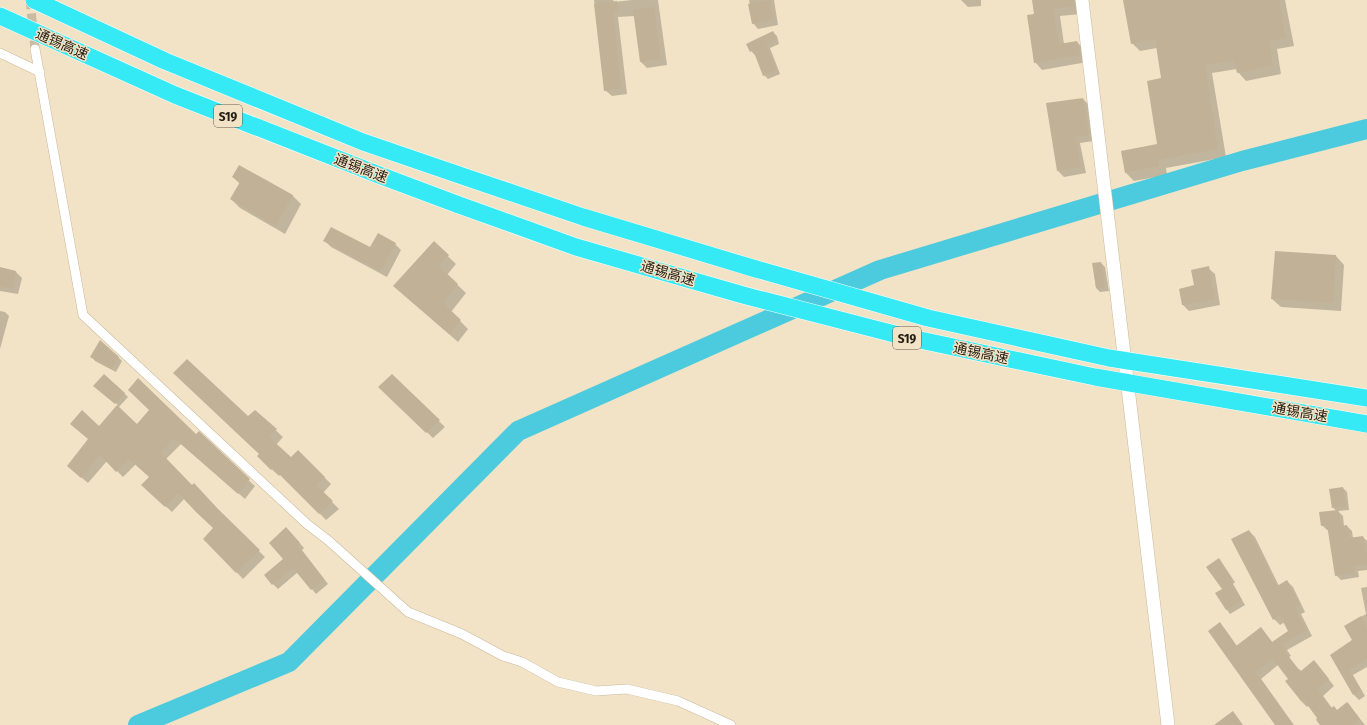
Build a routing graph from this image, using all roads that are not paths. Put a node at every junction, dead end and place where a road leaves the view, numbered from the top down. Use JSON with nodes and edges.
{"nodes":[{"id":1,"x":34,"y":0,"type":"edge"},
{"id":2,"x":1082,"y":0,"type":"edge"},
{"id":3,"x":0,"y":16,"type":"edge"},
{"id":4,"x":35,"y":50,"type":"tunnel mouth"},
{"id":5,"x":0,"y":53,"type":"edge"},
{"id":6,"x":40,"y":72,"type":"junction"},
{"id":7,"x":1367,"y":398,"type":"edge"},
{"id":8,"x":1367,"y":424,"type":"edge"},
{"id":9,"x":731,"y":725,"type":"edge"},
{"id":10,"x":1168,"y":725,"type":"edge"}],
"edges":[{"from":1,"to":7,"type":"highway","name":"通锡高速","number":"S19","bridge":true},
{"from":2,"to":10,"type":"street"},
{"from":3,"to":8,"type":"highway","name":"通锡高速","number":"S19","bridge":true},
{"from":4,"to":6,"type":"street"},
{"from":5,"to":6,"type":"street"},
{"from":6,"to":9,"type":"street"}]}
